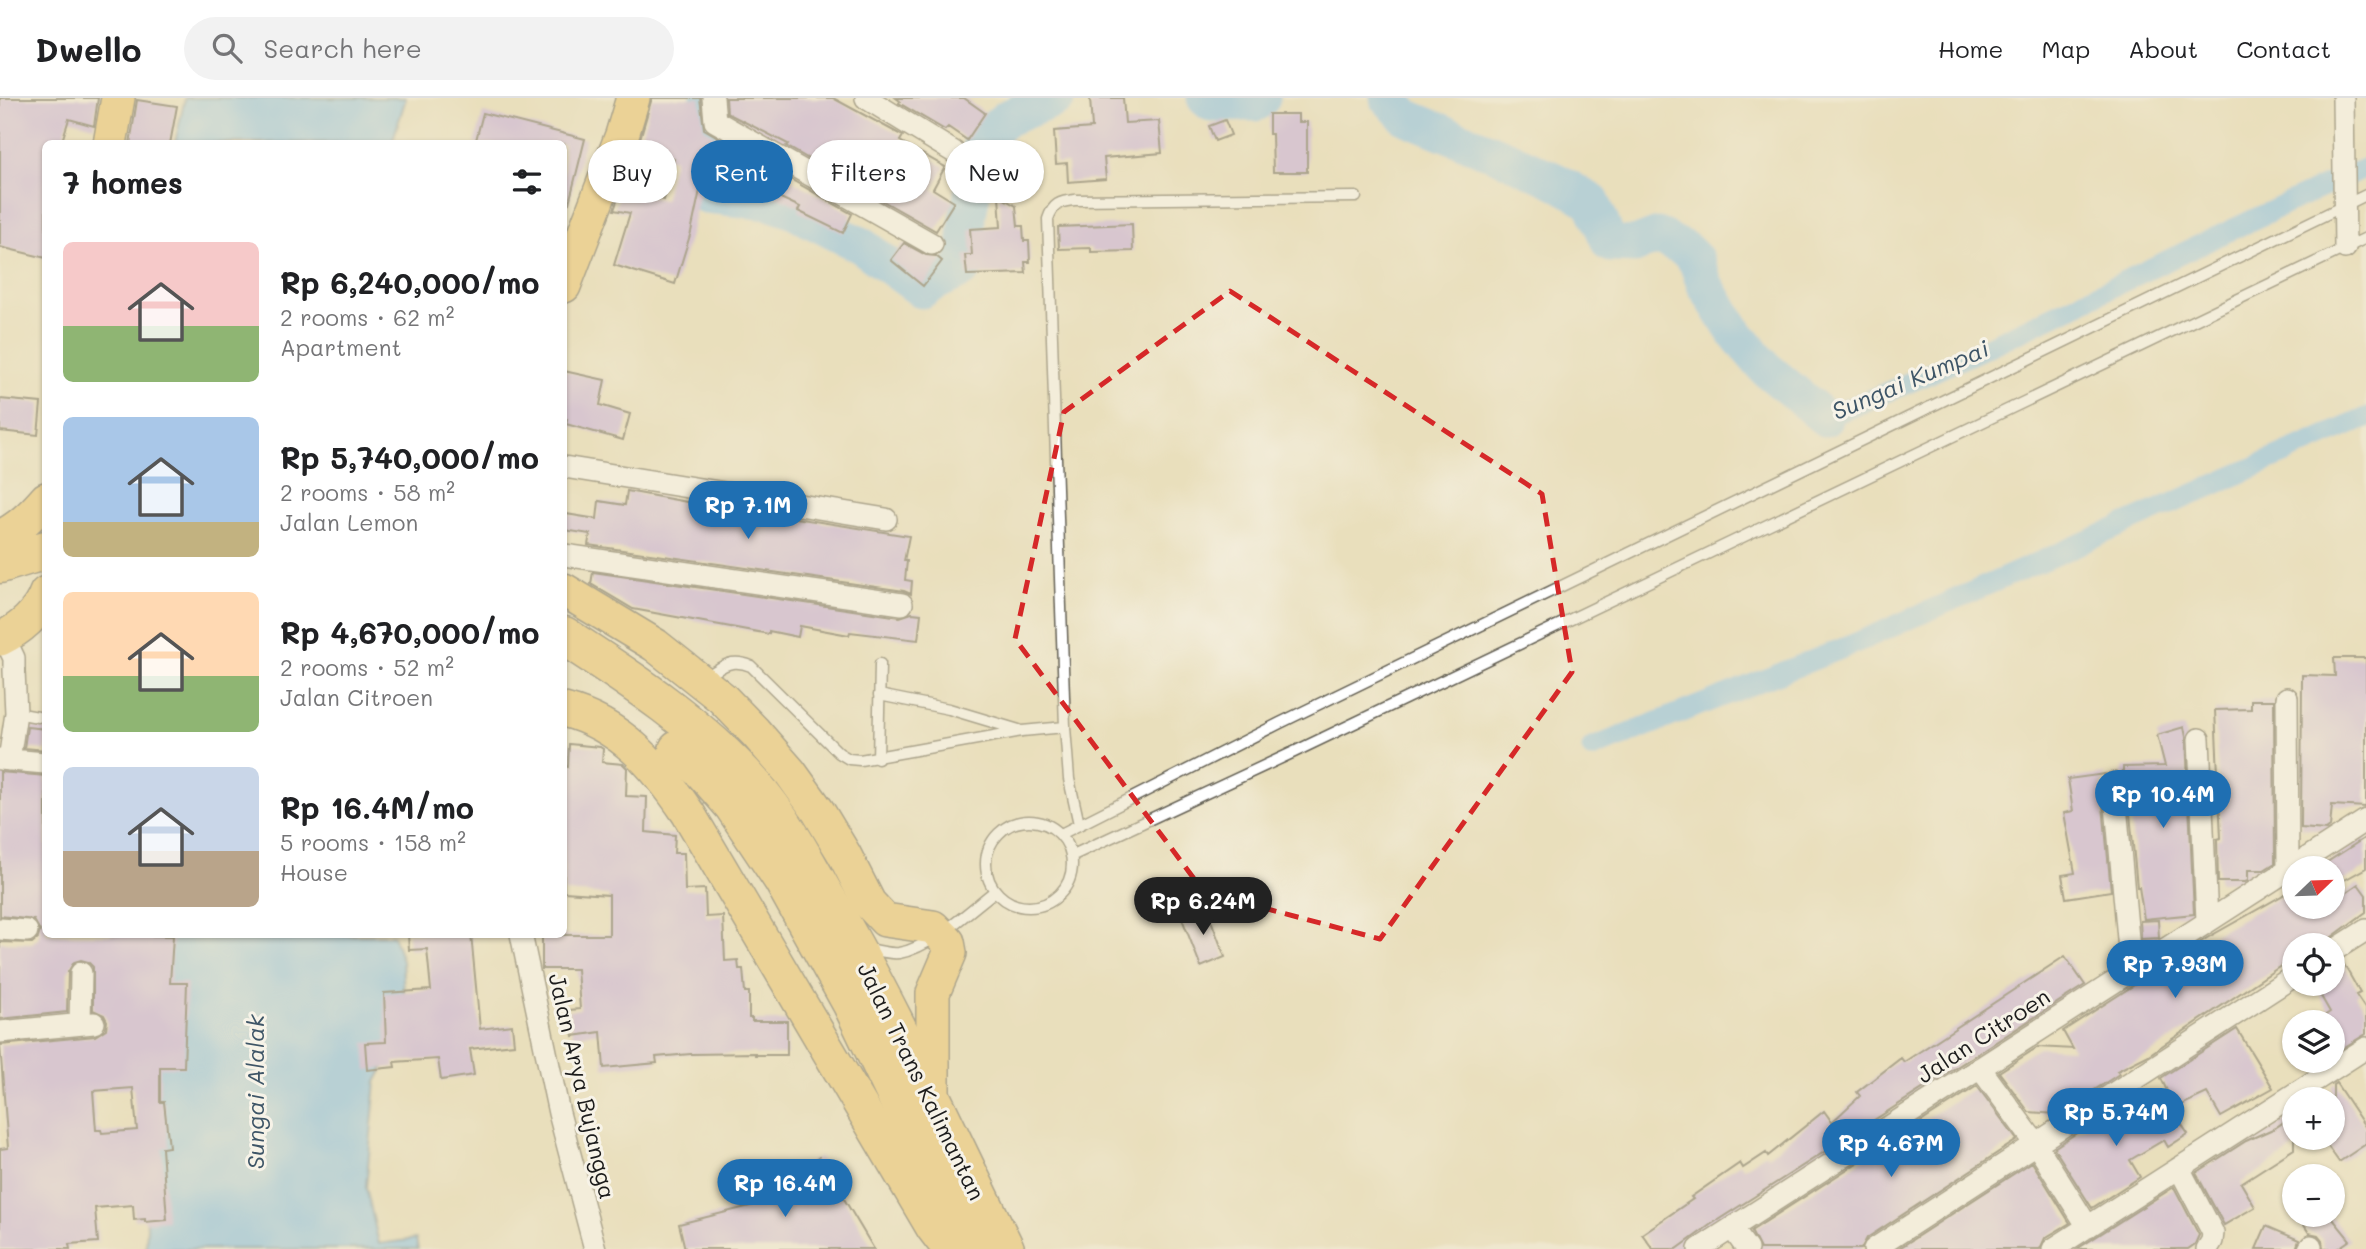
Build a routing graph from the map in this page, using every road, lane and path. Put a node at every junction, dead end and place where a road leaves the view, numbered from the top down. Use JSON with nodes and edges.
{"nodes":[{"id":1,"x":118,"y":98,"type":"edge"},
{"id":2,"x":713,"y":98,"type":"edge"},
{"id":3,"x":866,"y":98,"type":"edge"},
{"id":4,"x":2343,"y":98,"type":"edge"},
{"id":5,"x":624,"y":115,"type":"edge"},
{"id":6,"x":111,"y":140,"type":"edge"},
{"id":7,"x":945,"y":146,"type":"edge"},
{"id":8,"x":2345,"y":186,"type":"junction"},
{"id":9,"x":2366,"y":195,"type":"edge"},
{"id":10,"x":1356,"y":197,"type":"dead end"},
{"id":11,"x":2366,"y":238,"type":"edge"},
{"id":12,"x":932,"y":244,"type":"dead end"},
{"id":13,"x":2345,"y":248,"type":"junction"},
{"id":14,"x":567,"y":277,"type":"edge"},
{"id":15,"x":567,"y":467,"type":"edge"},
{"id":16,"x":42,"y":507,"type":"edge"},
{"id":17,"x":886,"y":519,"type":"dead end"},
{"id":18,"x":0,"y":537,"type":"edge"},
{"id":19,"x":42,"y":551,"type":"edge"},
{"id":20,"x":567,"y":555,"type":"edge"},
{"id":21,"x":0,"y":564,"type":"edge"},
{"id":22,"x":42,"y":579,"type":"edge"},
{"id":23,"x":0,"y":591,"type":"edge"},
{"id":24,"x":567,"y":592,"type":"edge"},
{"id":25,"x":42,"y":600,"type":"edge"},
{"id":26,"x":902,"y":604,"type":"dead end"},
{"id":27,"x":2,"y":638,"type":"edge"},
{"id":28,"x":567,"y":638,"type":"edge"},
{"id":29,"x":880,"y":664,"type":"dead end"},
{"id":30,"x":567,"y":669,"type":"edge"},
{"id":31,"x":700,"y":682,"type":"junction"},
{"id":32,"x":879,"y":695,"type":"junction"},
{"id":33,"x":2287,"y":698,"type":"dead end"},
{"id":34,"x":567,"y":711,"type":"edge"},
{"id":35,"x":16,"y":713,"type":"junction"},
{"id":36,"x":38,"y":718,"type":"dead end"},
{"id":37,"x":1065,"y":727,"type":"junction"},
{"id":38,"x":1022,"y":731,"type":"junction"},
{"id":39,"x":2199,"y":739,"type":"dead end"},
{"id":40,"x":5,"y":759,"type":"edge"},
{"id":41,"x":878,"y":759,"type":"junction"},
{"id":42,"x":42,"y":763,"type":"edge"},
{"id":43,"x":2114,"y":783,"type":"dead end"},
{"id":44,"x":2366,"y":820,"type":"edge"},
{"id":45,"x":1079,"y":824,"type":"junction"},
{"id":46,"x":1061,"y":834,"type":"junction"},
{"id":47,"x":1071,"y":856,"type":"junction"},
{"id":48,"x":2288,"y":856,"type":"edge"},
{"id":49,"x":2311,"y":856,"type":"edge"},
{"id":50,"x":2282,"y":875,"type":"edge"},
{"id":51,"x":995,"y":891,"type":"junction"},
{"id":52,"x":2207,"y":921,"type":"junction"},
{"id":53,"x":833,"y":928,"type":"junction"},
{"id":54,"x":0,"y":929,"type":"edge"},
{"id":55,"x":2366,"y":930,"type":"edge"},
{"id":56,"x":27,"y":931,"type":"dead end"},
{"id":57,"x":941,"y":933,"type":"junction"},
{"id":58,"x":522,"y":938,"type":"edge"},
{"id":59,"x":2345,"y":943,"type":"edge"},
{"id":60,"x":2131,"y":972,"type":"junction"},
{"id":61,"x":81,"y":973,"type":"dead end"},
{"id":62,"x":2282,"y":984,"type":"edge"},
{"id":63,"x":0,"y":1032,"type":"edge"},
{"id":64,"x":2366,"y":1048,"type":"edge"},
{"id":65,"x":1980,"y":1068,"type":"junction"},
{"id":66,"x":933,"y":1100,"type":"junction"},
{"id":67,"x":2036,"y":1144,"type":"junction"},
{"id":68,"x":2179,"y":1168,"type":"junction"},
{"id":69,"x":1732,"y":1227,"type":"junction"},
{"id":70,"x":2088,"y":1227,"type":"junction"},
{"id":71,"x":2210,"y":1241,"type":"edge"},
{"id":72,"x":595,"y":1249,"type":"edge"},
{"id":73,"x":949,"y":1249,"type":"edge"},
{"id":74,"x":970,"y":1249,"type":"edge"},
{"id":75,"x":1005,"y":1249,"type":"edge"},
{"id":76,"x":1699,"y":1249,"type":"edge"},
{"id":77,"x":1747,"y":1249,"type":"edge"},
{"id":78,"x":1874,"y":1249,"type":"edge"},
{"id":79,"x":2053,"y":1249,"type":"edge"}],
"edges":[{"from":1,"to":6,"type":"main road"},
{"from":2,"to":12,"type":"street"},
{"from":3,"to":7,"type":"street"},
{"from":4,"to":8,"type":"street"},
{"from":5,"to":14,"type":"main road"},
{"from":8,"to":9,"type":"lane"},
{"from":8,"to":13,"type":"street"},
{"from":8,"to":45,"type":"lane"},
{"from":10,"to":37,"type":"lane"},
{"from":11,"to":13,"type":"lane"},
{"from":13,"to":47,"type":"lane"},
{"from":15,"to":17,"type":"street"},
{"from":16,"to":18,"type":"main road"},
{"from":19,"to":21,"type":"highway"},
{"from":20,"to":26,"type":"street"},
{"from":22,"to":23,"type":"highway"},
{"from":24,"to":31,"type":"main road"},
{"from":25,"to":27,"type":"main road"},
{"from":27,"to":35,"type":"street"},
{"from":28,"to":53,"type":"highway"},
{"from":29,"to":32,"type":"lane"},
{"from":30,"to":53,"type":"highway"},
{"from":31,"to":41,"type":"lane"},
{"from":31,"to":57,"type":"main road"},
{"from":32,"to":38,"type":"lane"},
{"from":32,"to":41,"type":"lane"},
{"from":33,"to":48,"type":"street"},
{"from":34,"to":73,"type":"main road"},
{"from":35,"to":36,"type":"lane"},
{"from":35,"to":40,"type":"street"},
{"from":37,"to":38,"type":"lane"},
{"from":37,"to":45,"type":"lane"},
{"from":38,"to":41,"type":"lane"},
{"from":39,"to":52,"type":"street"},
{"from":40,"to":42,"type":"street"},
{"from":43,"to":60,"type":"street"},
{"from":44,"to":49,"type":"street","name":"Jalan Citroen"},
{"from":45,"to":46,"type":"lane"},
{"from":46,"to":47,"type":"lane"},
{"from":46,"to":51,"type":"lane"},
{"from":47,"to":51,"type":"lane"},
{"from":50,"to":52,"type":"street","name":"Jalan Citroen"},
{"from":51,"to":57,"type":"lane"},
{"from":52,"to":60,"type":"street","name":"Jalan Citroen"},
{"from":53,"to":57,"type":"lane"},
{"from":53,"to":66,"type":"highway","name":"Jalan Trans Kalimantan"},
{"from":53,"to":74,"type":"highway","name":"Jalan Trans Kalimantan"},
{"from":54,"to":56,"type":"street"},
{"from":55,"to":59,"type":"street"},
{"from":57,"to":66,"type":"main road"},
{"from":58,"to":72,"type":"street","name":"Jalan Arya Bujangga"},
{"from":60,"to":65,"type":"street","name":"Jalan Citroen"},
{"from":61,"to":63,"type":"street"},
{"from":62,"to":67,"type":"street"},
{"from":64,"to":68,"type":"street"},
{"from":65,"to":67,"type":"street"},
{"from":65,"to":69,"type":"street","name":"Jalan Citroen"},
{"from":66,"to":75,"type":"highway","name":"Jalan Trans Kalimantan"},
{"from":67,"to":70,"type":"street"},
{"from":67,"to":78,"type":"street"},
{"from":68,"to":70,"type":"street"},
{"from":68,"to":71,"type":"street"},
{"from":69,"to":76,"type":"street","name":"Jalan Citroen"},
{"from":69,"to":77,"type":"street"},
{"from":70,"to":79,"type":"street"}]}
